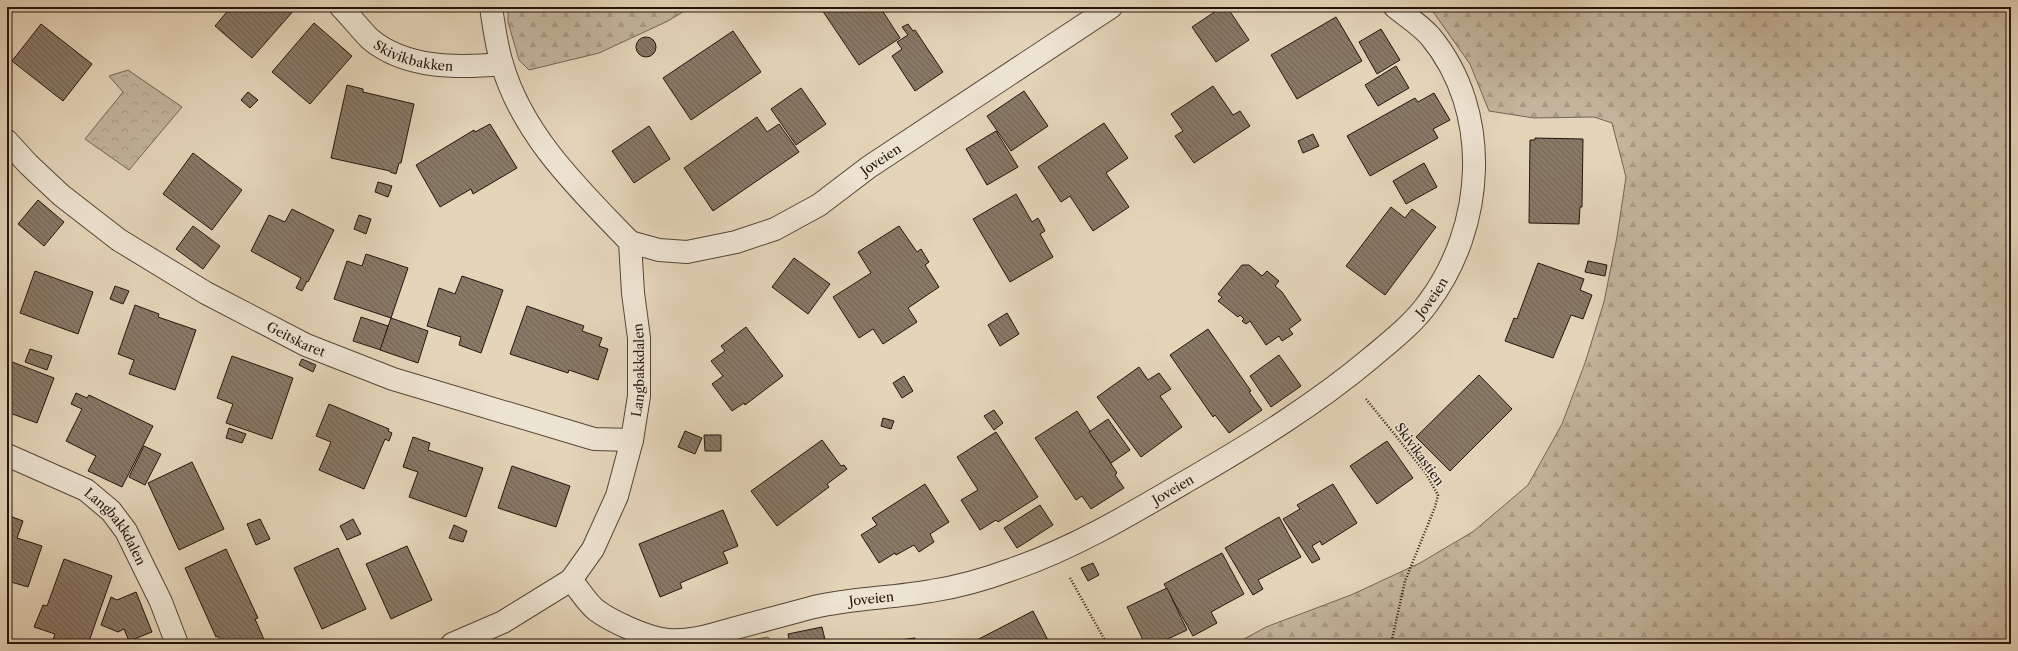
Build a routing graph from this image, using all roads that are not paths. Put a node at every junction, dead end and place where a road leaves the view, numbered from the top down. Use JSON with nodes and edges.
{"nodes":[{"id":1,"x":341,"y":7,"type":"edge"},
{"id":2,"x":491,"y":7,"type":"edge"},
{"id":3,"x":1111,"y":7,"type":"edge"},
{"id":4,"x":1395,"y":7,"type":"edge"},
{"id":5,"x":502,"y":64,"type":"junction"},
{"id":6,"x":7,"y":141,"type":"edge"},
{"id":7,"x":630,"y":242,"type":"junction"},
{"id":8,"x":632,"y":440,"type":"junction"},
{"id":9,"x":7,"y":455,"type":"edge"},
{"id":10,"x":571,"y":580,"type":"junction"},
{"id":11,"x":177,"y":644,"type":"edge"},
{"id":12,"x":452,"y":644,"type":"edge"}],
"edges":[{"from":1,"to":5,"type":"street","name":"Skivikbakken"},
{"from":2,"to":5,"type":"street"},
{"from":3,"to":7,"type":"street","name":"Joveien"},
{"from":4,"to":10,"type":"street","name":"Joveien"},
{"from":5,"to":7,"type":"street"},
{"from":6,"to":8,"type":"street","name":"Geitskaret"},
{"from":7,"to":8,"type":"street","name":"Langbakkdalen"},
{"from":8,"to":10,"type":"street","name":"Langbakkdalen"},
{"from":9,"to":11,"type":"street","name":"Langbakkdalen"},
{"from":10,"to":12,"type":"street","name":"Langbakkdalen"}]}
